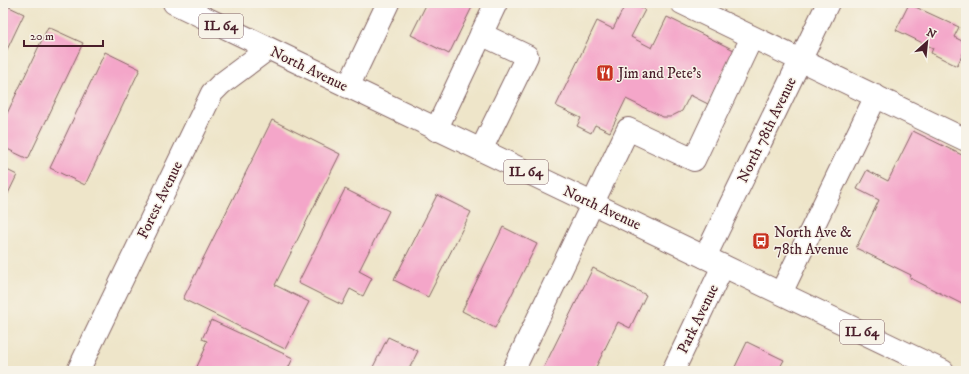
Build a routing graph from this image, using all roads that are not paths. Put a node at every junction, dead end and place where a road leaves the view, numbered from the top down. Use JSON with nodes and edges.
{"nodes":[{"id":1,"x":174,"y":3,"type":"edge"},
{"id":2,"x":388,"y":3,"type":"edge"},
{"id":3,"x":496,"y":3,"type":"edge"},
{"id":4,"x":682,"y":3,"type":"edge"},
{"id":5,"x":828,"y":3,"type":"edge"},
{"id":6,"x":481,"y":34,"type":"junction"},
{"id":7,"x":752,"y":37,"type":"junction"},
{"id":8,"x":268,"y":49,"type":"junction"},
{"id":9,"x":801,"y":60,"type":"junction"},
{"id":10,"x":348,"y":87,"type":"junction"},
{"id":11,"x":876,"y":96,"type":"junction"},
{"id":12,"x":436,"y":130,"type":"junction"},
{"id":13,"x":966,"y":140,"type":"edge"},
{"id":14,"x":481,"y":150,"type":"junction"},
{"id":15,"x":592,"y":204,"type":"junction"},
{"id":16,"x":714,"y":262,"type":"junction"},
{"id":17,"x":781,"y":293,"type":"junction"},
{"id":18,"x":78,"y":371,"type":"edge"},
{"id":19,"x":513,"y":371,"type":"edge"},
{"id":20,"x":673,"y":371,"type":"edge"},
{"id":21,"x":943,"y":371,"type":"edge"}],
"edges":[{"from":1,"to":8,"type":"street","name":"North Avenue","number":"IL 64"},
{"from":2,"to":10,"type":"street"},
{"from":3,"to":6,"type":"street"},
{"from":4,"to":7,"type":"street"},
{"from":5,"to":9,"type":"street","name":"North 78th Avenue"},
{"from":6,"to":12,"type":"street"},
{"from":6,"to":14,"type":"street"},
{"from":7,"to":9,"type":"street"},
{"from":7,"to":15,"type":"street"},
{"from":8,"to":10,"type":"street","name":"North Avenue","number":"IL 64"},
{"from":8,"to":18,"type":"street","name":"Forest Avenue"},
{"from":9,"to":11,"type":"street"},
{"from":9,"to":16,"type":"street","name":"North 78th Avenue"},
{"from":10,"to":12,"type":"street","name":"North Avenue","number":"IL 64"},
{"from":11,"to":13,"type":"street"},
{"from":11,"to":17,"type":"street"},
{"from":12,"to":14,"type":"street","name":"North Avenue","number":"IL 64"},
{"from":14,"to":15,"type":"street","name":"North Avenue","number":"IL 64"},
{"from":15,"to":16,"type":"street","name":"North Avenue","number":"IL 64"},
{"from":15,"to":19,"type":"street"},
{"from":16,"to":17,"type":"street","name":"North Avenue","number":"IL 64"},
{"from":16,"to":20,"type":"street","name":"Park Avenue"},
{"from":17,"to":21,"type":"street","name":"North Avenue","number":"IL 64"}]}
